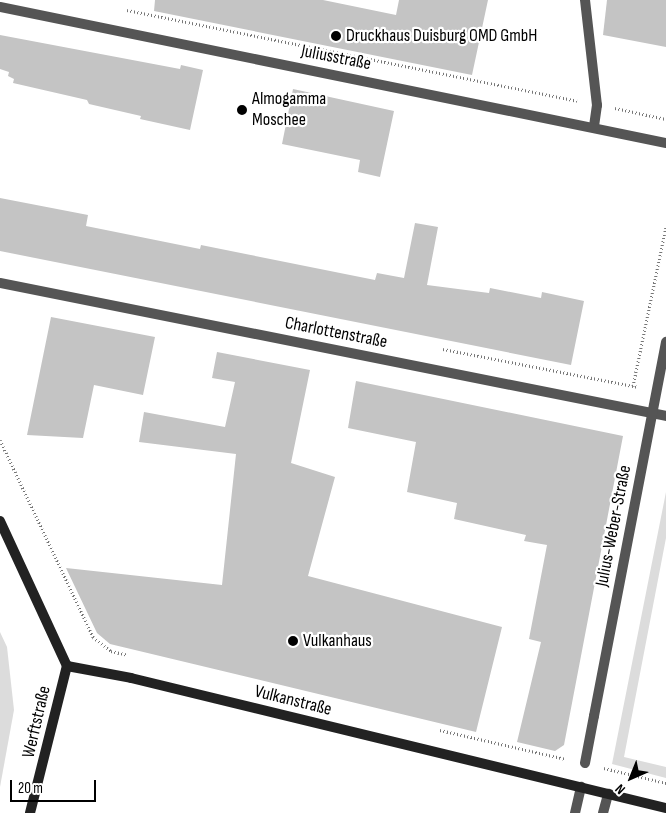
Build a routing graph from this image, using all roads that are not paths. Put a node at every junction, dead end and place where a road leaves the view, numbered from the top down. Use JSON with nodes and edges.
{"nodes":[{"id":1,"x":585,"y":0,"type":"edge"},
{"id":2,"x":0,"y":7,"type":"edge"},
{"id":3,"x":594,"y":127,"type":"junction"},
{"id":4,"x":666,"y":143,"type":"edge"},
{"id":5,"x":0,"y":283,"type":"edge"},
{"id":6,"x":666,"y":342,"type":"edge"},
{"id":7,"x":652,"y":413,"type":"junction"},
{"id":8,"x":666,"y":416,"type":"edge"},
{"id":9,"x":0,"y":521,"type":"edge"},
{"id":10,"x":67,"y":666,"type":"junction"},
{"id":11,"x":585,"y":763,"type":"road end"},
{"id":12,"x":581,"y":787,"type":"junction"},
{"id":13,"x":608,"y":794,"type":"junction"},
{"id":14,"x":666,"y":808,"type":"edge"},
{"id":15,"x":30,"y":813,"type":"edge"},
{"id":16,"x":575,"y":813,"type":"edge"},
{"id":17,"x":603,"y":813,"type":"edge"}],
"edges":[{"from":1,"to":3,"type":"street"},
{"from":2,"to":3,"type":"street","name":"Juliusstraße"},
{"from":3,"to":4,"type":"street","name":"Juliusstraße"},
{"from":5,"to":7,"type":"street","name":"Charlottenstraße"},
{"from":6,"to":7,"type":"street","name":"Julius-Weber-Straße"},
{"from":7,"to":8,"type":"street","name":"Charlottenstraße"},
{"from":7,"to":11,"type":"street","name":"Julius-Weber-Straße"},
{"from":9,"to":10,"type":"main road"},
{"from":10,"to":12,"type":"main road","name":"Vulkanstraße"},
{"from":10,"to":15,"type":"main road","name":"Werftstraße"},
{"from":12,"to":13,"type":"main road","name":"Vulkanstraße"},
{"from":12,"to":16,"type":"street"},
{"from":13,"to":14,"type":"main road","name":"Vulkanstraße"},
{"from":13,"to":17,"type":"street"}]}
